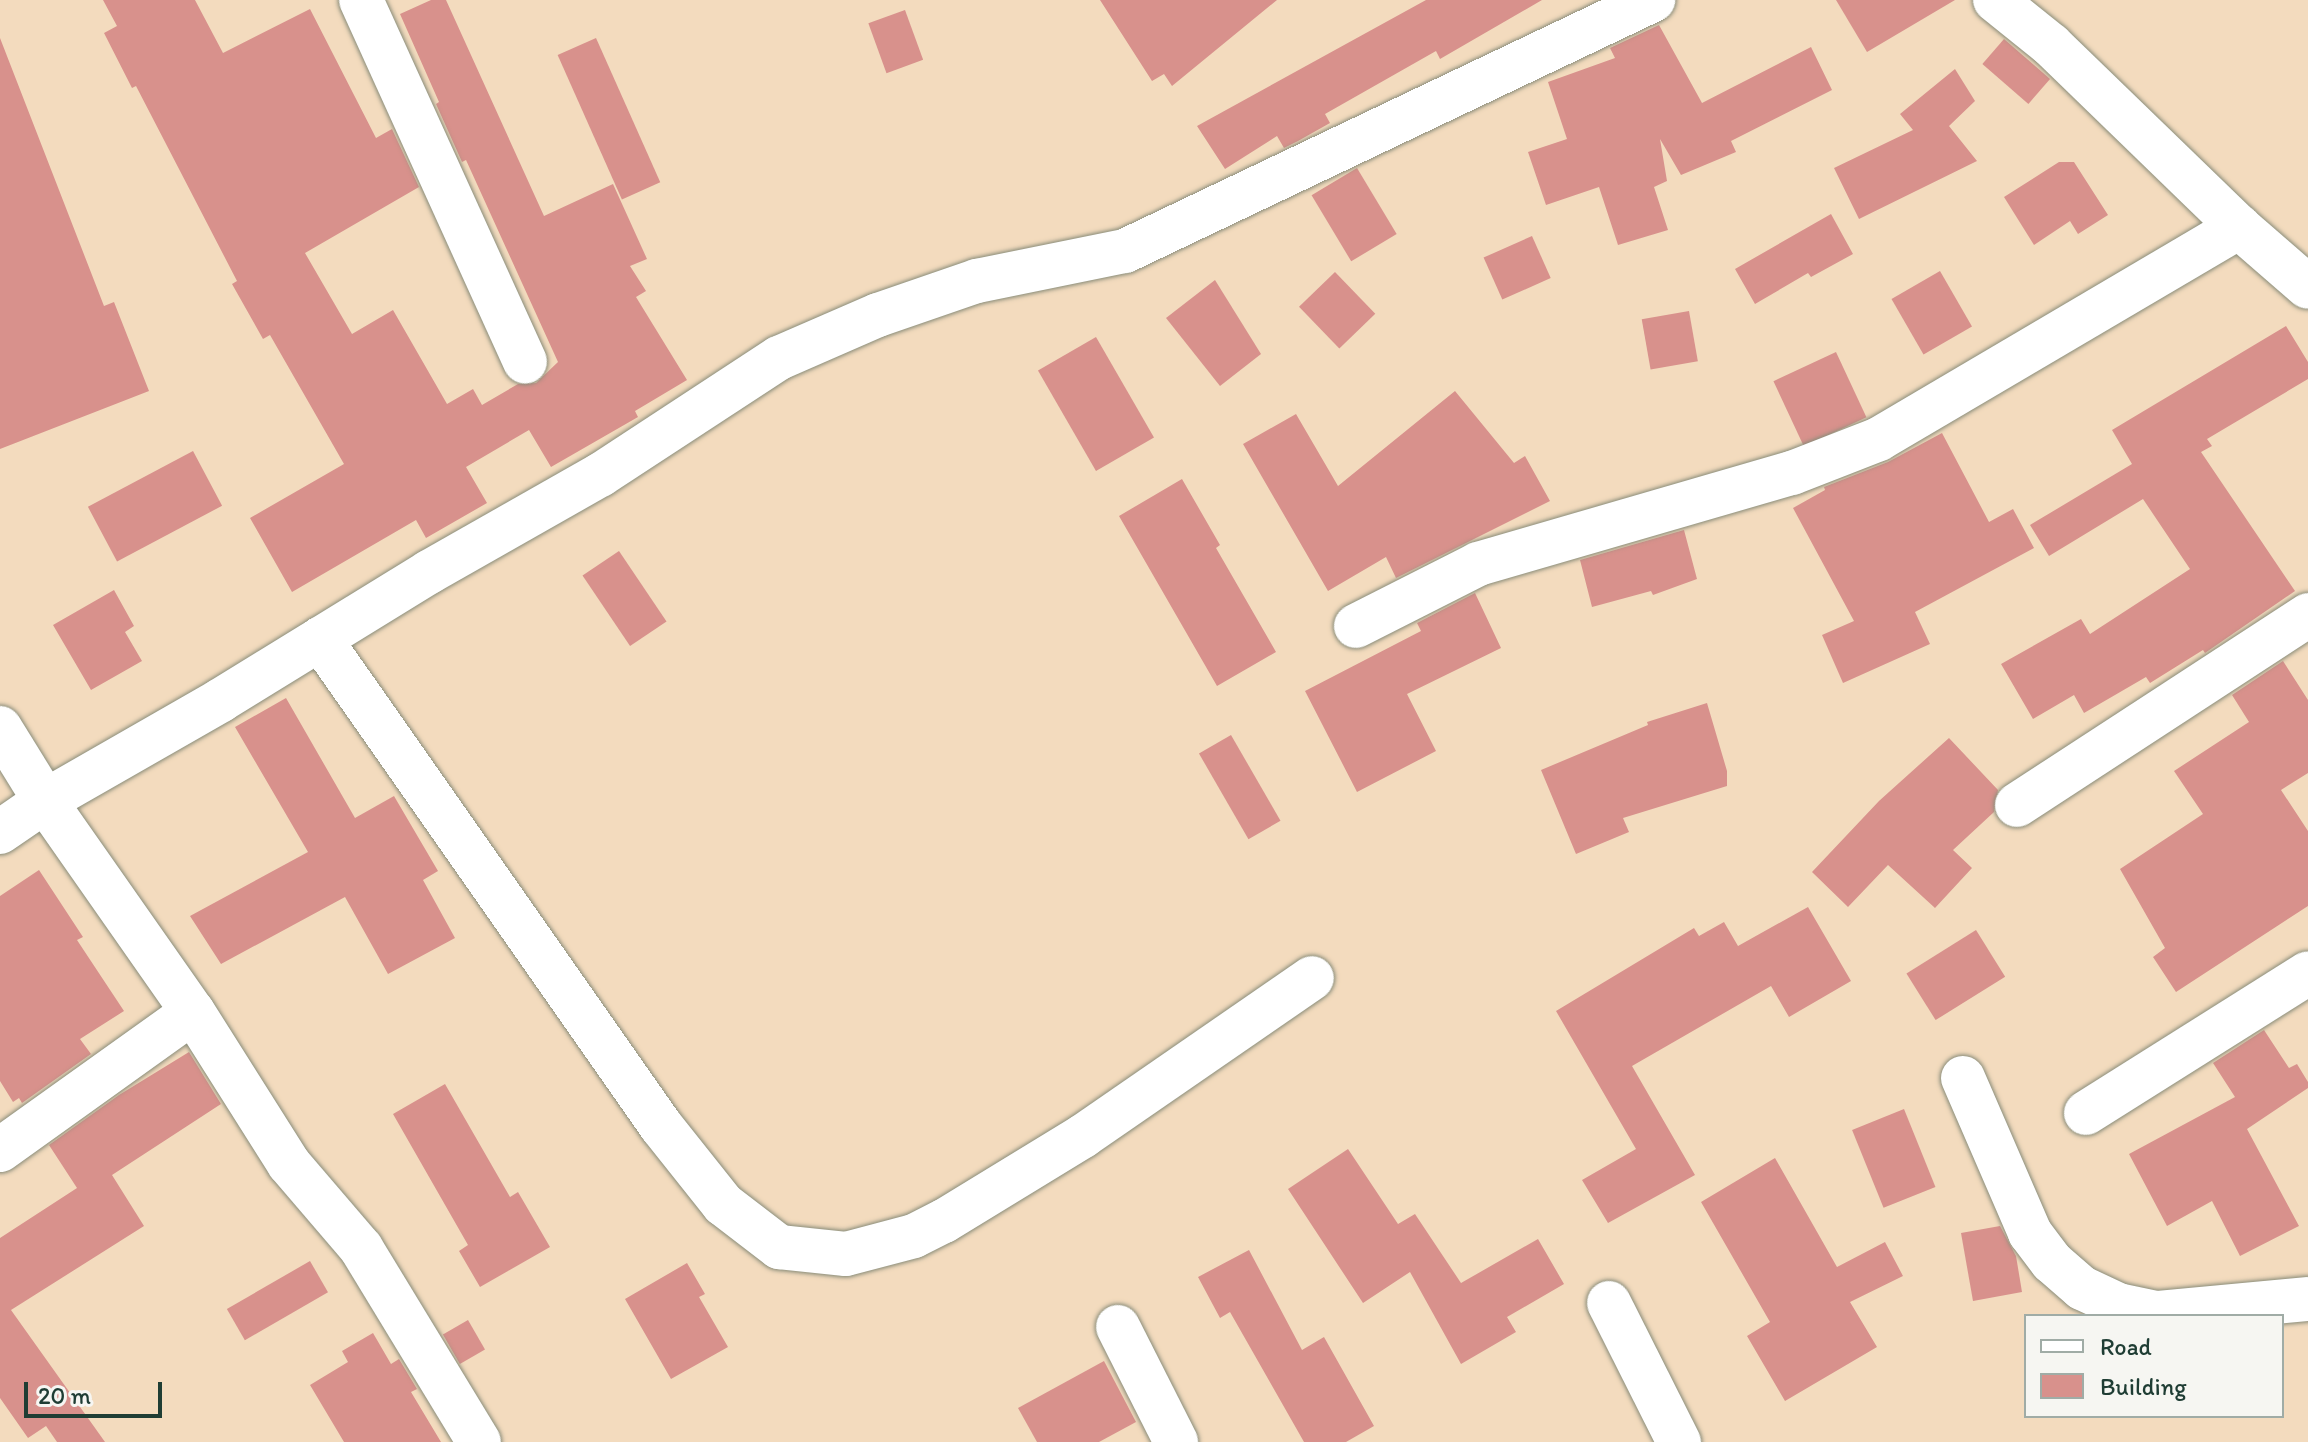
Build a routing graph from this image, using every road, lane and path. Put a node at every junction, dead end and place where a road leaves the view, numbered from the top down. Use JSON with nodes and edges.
{"nodes":[{"id":1,"x":361,"y":0,"type":"edge"},
{"id":2,"x":1653,"y":0,"type":"edge"},
{"id":3,"x":1995,"y":0,"type":"edge"},
{"id":4,"x":2239,"y":227,"type":"junction"},
{"id":5,"x":2308,"y":287,"type":"edge"},
{"id":6,"x":525,"y":361,"type":"dead end"},
{"id":7,"x":2308,"y":615,"type":"edge"},
{"id":8,"x":1356,"y":626,"type":"dead end"},
{"id":9,"x":320,"y":639,"type":"junction"},
{"id":10,"x":0,"y":728,"type":"edge"},
{"id":11,"x":45,"y":801,"type":"junction"},
{"id":12,"x":2017,"y":805,"type":"dead end"},
{"id":13,"x":0,"y":832,"type":"edge"},
{"id":14,"x":2308,"y":973,"type":"edge"},
{"id":15,"x":1312,"y":978,"type":"dead end"},
{"id":16,"x":193,"y":1012,"type":"junction"},
{"id":17,"x":1963,"y":1078,"type":"dead end"},
{"id":18,"x":2086,"y":1113,"type":"dead end"},
{"id":19,"x":0,"y":1150,"type":"edge"},
{"id":20,"x":2308,"y":1299,"type":"edge"},
{"id":21,"x":1609,"y":1303,"type":"dead end"},
{"id":22,"x":1118,"y":1327,"type":"dead end"},
{"id":23,"x":479,"y":1442,"type":"edge"},
{"id":24,"x":1176,"y":1442,"type":"edge"},
{"id":25,"x":1679,"y":1442,"type":"edge"}],
"edges":[{"from":1,"to":6,"type":"street"},
{"from":2,"to":9,"type":"street"},
{"from":3,"to":4,"type":"street"},
{"from":4,"to":5,"type":"street"},
{"from":4,"to":8,"type":"street"},
{"from":7,"to":12,"type":"street"},
{"from":9,"to":11,"type":"street"},
{"from":9,"to":15,"type":"street"},
{"from":10,"to":11,"type":"street"},
{"from":11,"to":13,"type":"street"},
{"from":11,"to":16,"type":"street"},
{"from":14,"to":18,"type":"street"},
{"from":16,"to":19,"type":"street"},
{"from":16,"to":23,"type":"street"},
{"from":17,"to":20,"type":"street"},
{"from":21,"to":25,"type":"street"},
{"from":22,"to":24,"type":"street"}]}
